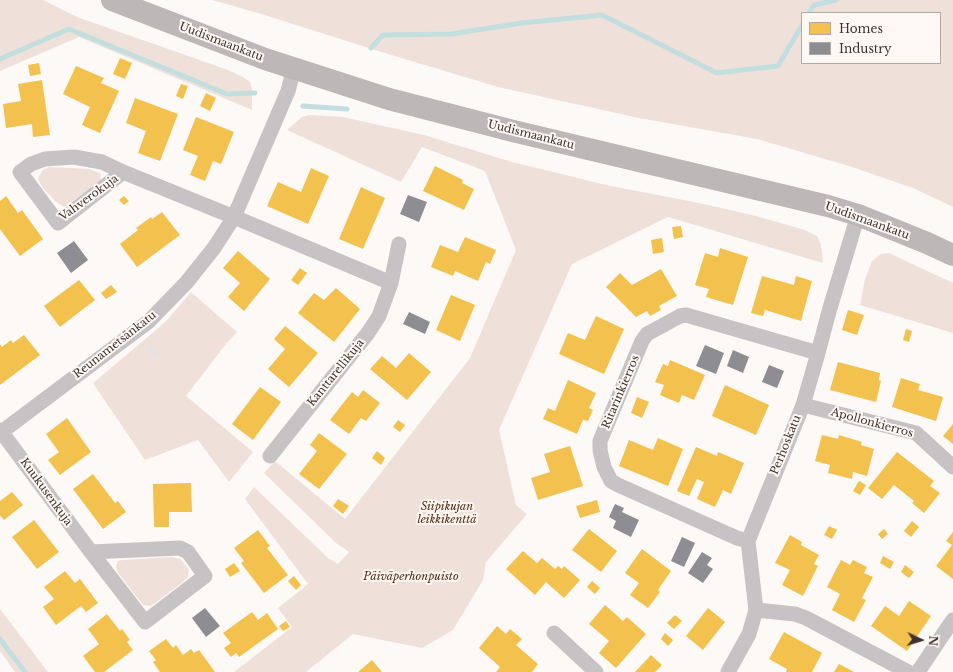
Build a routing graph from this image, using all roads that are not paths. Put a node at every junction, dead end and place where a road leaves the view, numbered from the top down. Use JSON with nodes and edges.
{"nodes":[{"id":1,"x":112,"y":0,"type":"edge"},
{"id":2,"x":294,"y":68,"type":"junction"},
{"id":3,"x":123,"y":172,"type":"junction"},
{"id":4,"x":858,"y":215,"type":"junction"},
{"id":5,"x":234,"y":217,"type":"junction"},
{"id":6,"x":399,"y":244,"type":"dead end"},
{"id":7,"x":953,"y":255,"type":"edge"},
{"id":8,"x":391,"y":283,"type":"junction"},
{"id":9,"x":818,"y":353,"type":"junction"},
{"id":10,"x":803,"y":405,"type":"junction"},
{"id":11,"x":0,"y":432,"type":"edge"},
{"id":12,"x":270,"y":456,"type":"dead end"},
{"id":13,"x":953,"y":467,"type":"edge"},
{"id":14,"x":748,"y":541,"type":"junction"},
{"id":15,"x":90,"y":552,"type":"junction"},
{"id":16,"x":756,"y":610,"type":"junction"},
{"id":17,"x":953,"y":620,"type":"edge"},
{"id":18,"x":554,"y":633,"type":"dead end"},
{"id":19,"x":596,"y":672,"type":"edge"},
{"id":20,"x":728,"y":672,"type":"edge"},
{"id":21,"x":908,"y":672,"type":"edge"},
{"id":22,"x":918,"y":672,"type":"edge"}],
"edges":[{"from":1,"to":2,"type":"street","name":"Uudismaankatu"},
{"from":2,"to":4,"type":"street","name":"Uudismaankatu"},
{"from":2,"to":5,"type":"street","name":"Reunametsänkatu"},
{"from":3,"to":3,"type":"street","name":"Vahverokuja"},
{"from":3,"to":5,"type":"street","name":"Vahverokuja"},
{"from":4,"to":7,"type":"street","name":"Uudismaankatu"},
{"from":4,"to":9,"type":"street","name":"Perhoskatu"},
{"from":5,"to":8,"type":"street"},
{"from":5,"to":11,"type":"street","name":"Reunametsänkatu"},
{"from":6,"to":8,"type":"street","name":"Kanttarellikuja"},
{"from":8,"to":12,"type":"street","name":"Kanttarellikuja"},
{"from":9,"to":10,"type":"street","name":"Perhoskatu"},
{"from":9,"to":14,"type":"street","name":"Ritarinkierros"},
{"from":10,"to":13,"type":"street","name":"Apollonkierros"},
{"from":10,"to":14,"type":"street","name":"Perhoskatu"},
{"from":11,"to":15,"type":"street","name":"Kuukusenkuja"},
{"from":14,"to":16,"type":"street","name":"Perhoskatu"},
{"from":15,"to":15,"type":"street","name":"Kuukusenkuja"},
{"from":16,"to":20,"type":"street","name":"Perhoskatu"},
{"from":16,"to":21,"type":"street"},
{"from":17,"to":22,"type":"street"},
{"from":18,"to":19,"type":"street"}]}
